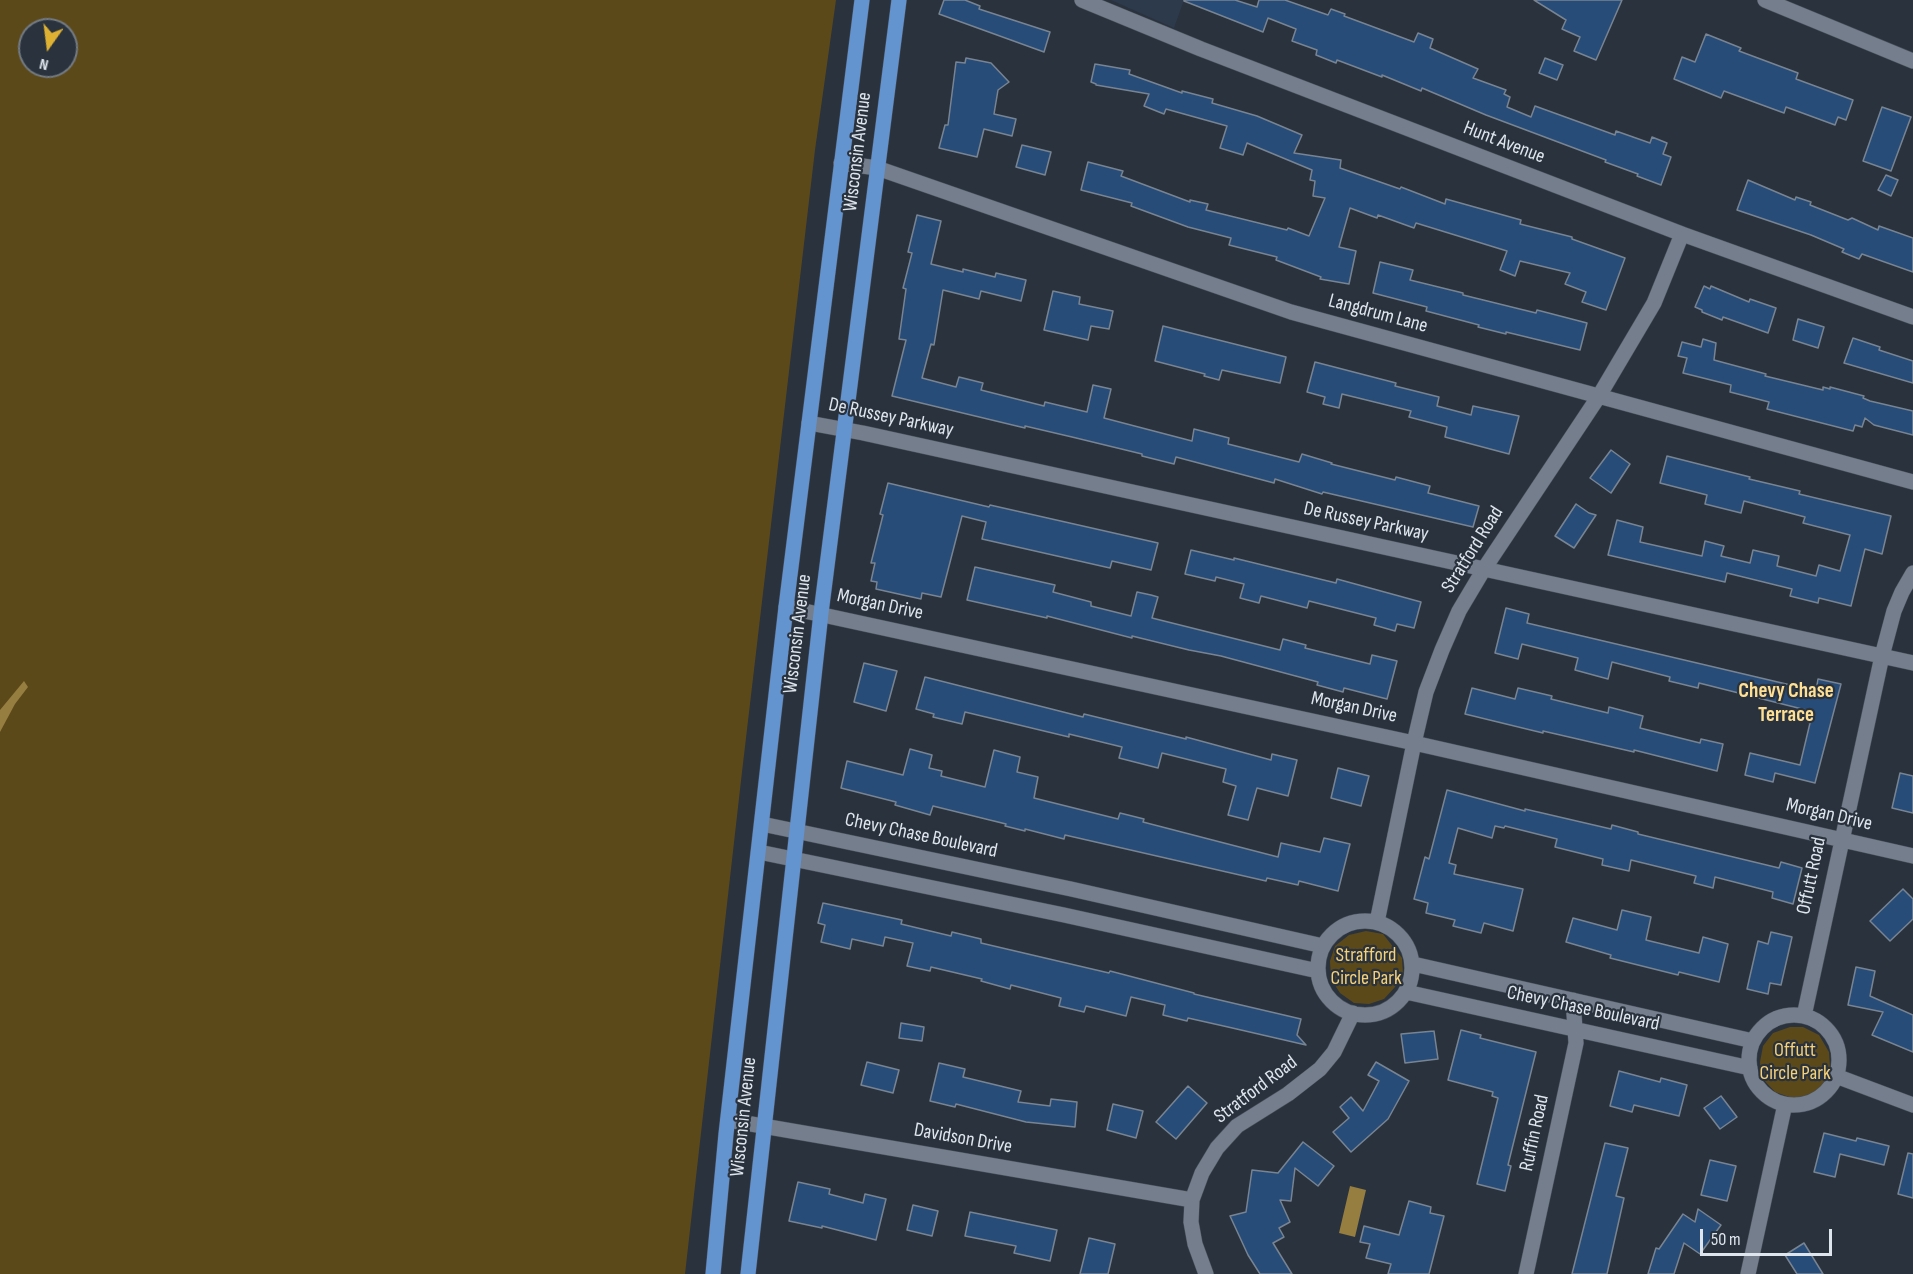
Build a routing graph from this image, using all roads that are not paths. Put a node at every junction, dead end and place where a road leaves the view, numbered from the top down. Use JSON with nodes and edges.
{"nodes":[{"id":1,"x":862,"y":0,"type":"edge"},
{"id":2,"x":899,"y":0,"type":"edge"},
{"id":3,"x":1082,"y":0,"type":"edge"},
{"id":4,"x":1765,"y":0,"type":"edge"},
{"id":5,"x":1913,"y":62,"type":"edge"},
{"id":6,"x":841,"y":163,"type":"junction"},
{"id":7,"x":877,"y":168,"type":"junction"},
{"id":8,"x":1682,"y":234,"type":"junction"},
{"id":9,"x":1913,"y":317,"type":"edge"},
{"id":10,"x":1599,"y":396,"type":"junction"},
{"id":11,"x":809,"y":423,"type":"junction"},
{"id":12,"x":846,"y":429,"type":"junction"},
{"id":13,"x":1913,"y":482,"type":"edge"},
{"id":14,"x":1484,"y":569,"type":"junction"},
{"id":15,"x":1913,"y":573,"type":"edge"},
{"id":16,"x":786,"y":607,"type":"junction"},
{"id":17,"x":821,"y":614,"type":"junction"},
{"id":18,"x":1882,"y":656,"type":"junction"},
{"id":19,"x":1913,"y":663,"type":"edge"},
{"id":20,"x":1414,"y":742,"type":"junction"},
{"id":21,"x":762,"y":824,"type":"junction"},
{"id":22,"x":798,"y":831,"type":"junction"},
{"id":23,"x":1842,"y":839,"type":"junction"},
{"id":24,"x":759,"y":852,"type":"junction"},
{"id":25,"x":1913,"y":856,"type":"edge"},
{"id":26,"x":795,"y":860,"type":"junction"},
{"id":27,"x":1071,"y":889,"type":"junction"},
{"id":28,"x":1064,"y":915,"type":"junction"},
{"id":29,"x":1377,"y":922,"type":"junction"},
{"id":30,"x":1323,"y":946,"type":"junction"},
{"id":31,"x":1413,"y":964,"type":"junction"},
{"id":32,"x":1318,"y":971,"type":"junction"},
{"id":33,"x":1406,"y":992,"type":"junction"},
{"id":34,"x":1573,"y":1000,"type":"junction"},
{"id":35,"x":1353,"y":1013,"type":"junction"},
{"id":36,"x":1804,"y":1017,"type":"junction"},
{"id":37,"x":1575,"y":1028,"type":"junction"},
{"id":38,"x":1753,"y":1041,"type":"junction"},
{"id":39,"x":1749,"y":1068,"type":"junction"},
{"id":40,"x":1836,"y":1077,"type":"junction"},
{"id":41,"x":1785,"y":1104,"type":"junction"},
{"id":42,"x":1913,"y":1105,"type":"edge"},
{"id":43,"x":728,"y":1120,"type":"junction"},
{"id":44,"x":764,"y":1126,"type":"junction"},
{"id":45,"x":1192,"y":1200,"type":"junction"},
{"id":46,"x":713,"y":1274,"type":"edge"},
{"id":47,"x":748,"y":1274,"type":"edge"},
{"id":48,"x":1206,"y":1274,"type":"edge"},
{"id":49,"x":1526,"y":1274,"type":"edge"},
{"id":50,"x":1748,"y":1274,"type":"edge"}],
"edges":[{"from":1,"to":6,"type":"main road","name":"Wisconsin Avenue"},
{"from":2,"to":7,"type":"main road","name":"Wisconsin Avenue"},
{"from":3,"to":8,"type":"street","name":"Hunt Avenue"},
{"from":4,"to":5,"type":"street"},
{"from":6,"to":7,"type":"street","name":"Langdrum Lane"},
{"from":6,"to":11,"type":"main road","name":"Wisconsin Avenue"},
{"from":7,"to":10,"type":"street","name":"Langdrum Lane"},
{"from":7,"to":12,"type":"main road","name":"Wisconsin Avenue"},
{"from":8,"to":9,"type":"street","name":"Hunt Avenue"},
{"from":8,"to":10,"type":"street","name":"Stratford Road"},
{"from":10,"to":13,"type":"street","name":"Langdrum Lane"},
{"from":10,"to":14,"type":"street","name":"Stratford Road"},
{"from":11,"to":12,"type":"street","name":"De Russey Parkway"},
{"from":11,"to":16,"type":"main road","name":"Wisconsin Avenue"},
{"from":12,"to":14,"type":"street","name":"De Russey Parkway"},
{"from":12,"to":17,"type":"main road","name":"Wisconsin Avenue"},
{"from":14,"to":18,"type":"street","name":"De Russey Parkway"},
{"from":14,"to":20,"type":"street","name":"Stratford Road"},
{"from":15,"to":18,"type":"street","name":"Offutt Road"},
{"from":16,"to":17,"type":"street","name":"Morgan Drive"},
{"from":16,"to":21,"type":"main road","name":"Wisconsin Avenue"},
{"from":17,"to":20,"type":"street","name":"Morgan Drive"},
{"from":17,"to":22,"type":"main road","name":"Wisconsin Avenue"},
{"from":18,"to":19,"type":"street","name":"De Russey Parkway"},
{"from":18,"to":23,"type":"street","name":"Offutt Road"},
{"from":20,"to":23,"type":"street","name":"Morgan Drive"},
{"from":20,"to":29,"type":"street","name":"Stratford Road"},
{"from":21,"to":22,"type":"street","name":"Chevy Chase Boulevard"},
{"from":21,"to":24,"type":"main road","name":"Wisconsin Avenue"},
{"from":22,"to":26,"type":"main road","name":"Wisconsin Avenue"},
{"from":22,"to":27,"type":"street","name":"Chevy Chase Boulevard"},
{"from":23,"to":25,"type":"street","name":"Morgan Drive"},
{"from":23,"to":36,"type":"street","name":"Offutt Road"},
{"from":24,"to":26,"type":"street"},
{"from":24,"to":43,"type":"main road","name":"Wisconsin Avenue"},
{"from":26,"to":28,"type":"street"},
{"from":26,"to":44,"type":"main road","name":"Wisconsin Avenue"},
{"from":27,"to":28,"type":"street"},
{"from":27,"to":30,"type":"street","name":"Chevy Chase Boulevard"},
{"from":28,"to":32,"type":"street"},
{"from":29,"to":30,"type":"street"},
{"from":29,"to":31,"type":"street"},
{"from":30,"to":32,"type":"street"},
{"from":31,"to":33,"type":"street"},
{"from":31,"to":34,"type":"street","name":"Chevy Chase Boulevard"},
{"from":32,"to":35,"type":"street"},
{"from":33,"to":35,"type":"street"},
{"from":33,"to":37,"type":"street","name":"Chevy Chase Boulevard"},
{"from":34,"to":37,"type":"street","name":"Ruffin Road"},
{"from":34,"to":38,"type":"street","name":"Chevy Chase Boulevard"},
{"from":35,"to":45,"type":"street","name":"Stratford Road"},
{"from":36,"to":38,"type":"street"},
{"from":36,"to":40,"type":"street"},
{"from":37,"to":39,"type":"street","name":"Chevy Chase Boulevard"},
{"from":37,"to":49,"type":"street","name":"Ruffin Road"},
{"from":38,"to":39,"type":"street"},
{"from":39,"to":41,"type":"street"},
{"from":40,"to":41,"type":"street"},
{"from":40,"to":42,"type":"street"},
{"from":41,"to":50,"type":"street"},
{"from":43,"to":44,"type":"street","name":"Davidson Drive"},
{"from":43,"to":46,"type":"main road","name":"Wisconsin Avenue"},
{"from":44,"to":45,"type":"street","name":"Davidson Drive"},
{"from":44,"to":47,"type":"main road","name":"Wisconsin Avenue"},
{"from":45,"to":48,"type":"street","name":"Stratford Road"}]}
